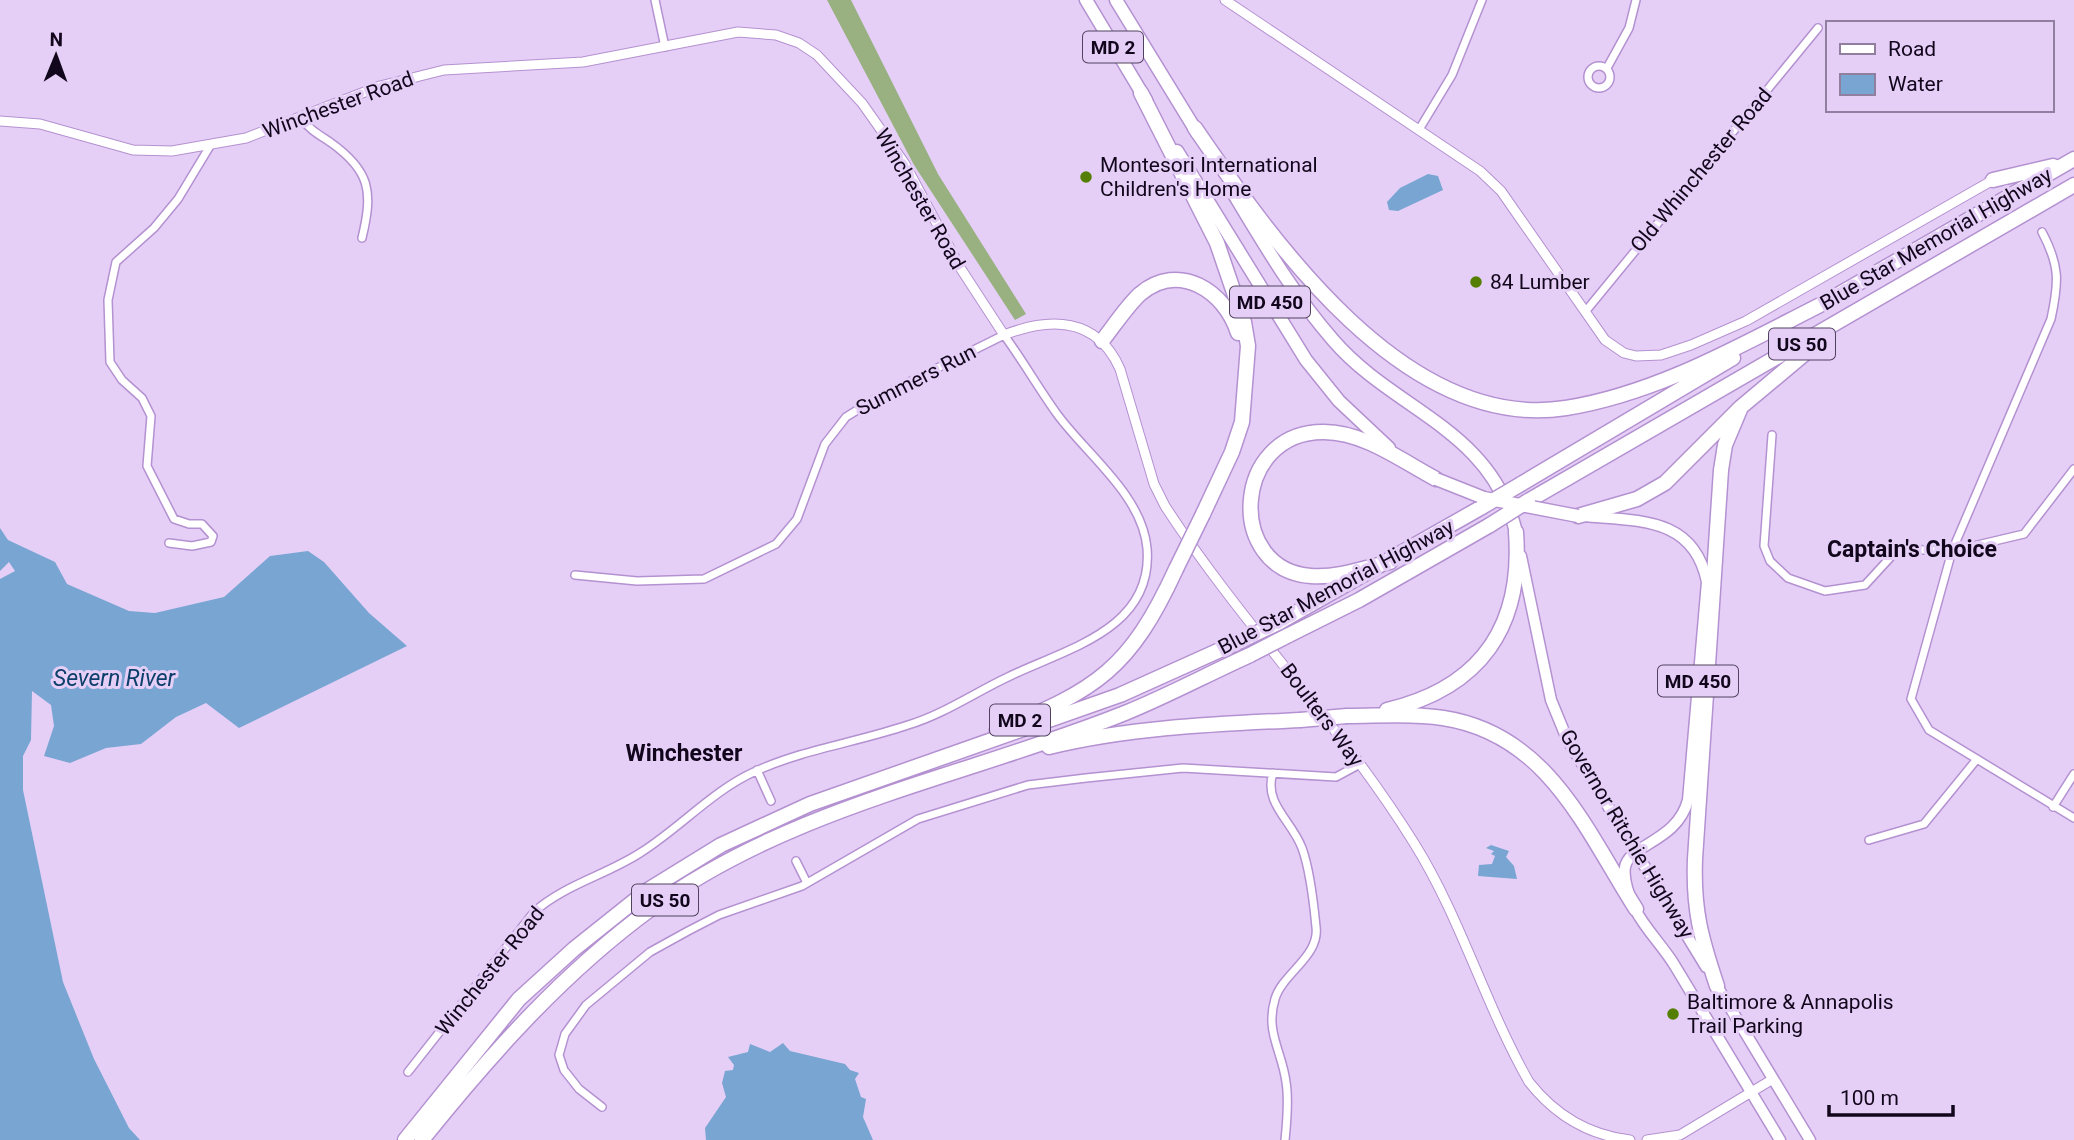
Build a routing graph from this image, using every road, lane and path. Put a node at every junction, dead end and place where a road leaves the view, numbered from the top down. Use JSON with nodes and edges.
{"nodes":[{"id":1,"x":655,"y":0,"type":"edge"},
{"id":2,"x":1086,"y":0,"type":"edge"},
{"id":3,"x":1116,"y":0,"type":"edge"},
{"id":4,"x":1225,"y":0,"type":"edge"},
{"id":5,"x":1482,"y":0,"type":"edge"},
{"id":6,"x":1636,"y":0,"type":"edge"},
{"id":7,"x":1818,"y":27,"type":"dead end"},
{"id":8,"x":665,"y":47,"type":"junction"},
{"id":9,"x":1607,"y":68,"type":"dead end"},
{"id":10,"x":1141,"y":93,"type":"junction"},
{"id":11,"x":301,"y":118,"type":"junction"},
{"id":12,"x":0,"y":121,"type":"edge"},
{"id":13,"x":1195,"y":128,"type":"junction"},
{"id":14,"x":1420,"y":128,"type":"junction"},
{"id":15,"x":210,"y":146,"type":"junction"},
{"id":16,"x":2073,"y":160,"type":"edge"},
{"id":17,"x":1993,"y":180,"type":"junction"},
{"id":18,"x":2074,"y":185,"type":"edge"},
{"id":19,"x":1996,"y":204,"type":"junction"},
{"id":20,"x":2042,"y":232,"type":"dead end"},
{"id":21,"x":362,"y":238,"type":"dead end"},
{"id":22,"x":1830,"y":300,"type":"junction"},
{"id":23,"x":1585,"y":312,"type":"junction"},
{"id":24,"x":1854,"y":314,"type":"junction"},
{"id":25,"x":1004,"y":335,"type":"junction"},
{"id":26,"x":1102,"y":341,"type":"junction"},
{"id":27,"x":1247,"y":383,"type":"junction"},
{"id":28,"x":1741,"y":407,"type":"junction"},
{"id":29,"x":1772,"y":435,"type":"dead end"},
{"id":30,"x":2074,"y":470,"type":"edge"},
{"id":31,"x":1436,"y":479,"type":"junction"},
{"id":32,"x":1578,"y":516,"type":"junction"},
{"id":33,"x":1516,"y":532,"type":"junction"},
{"id":34,"x":169,"y":543,"type":"dead end"},
{"id":35,"x":1952,"y":551,"type":"junction"},
{"id":36,"x":1390,"y":562,"type":"junction"},
{"id":37,"x":575,"y":575,"type":"dead end"},
{"id":38,"x":1347,"y":716,"type":"junction"},
{"id":39,"x":1977,"y":759,"type":"junction"},
{"id":40,"x":976,"y":764,"type":"junction"},
{"id":41,"x":1360,"y":764,"type":"junction"},
{"id":42,"x":757,"y":770,"type":"junction"},
{"id":43,"x":1273,"y":773,"type":"junction"},
{"id":44,"x":2074,"y":774,"type":"edge"},
{"id":45,"x":771,"y":800,"type":"dead end"},
{"id":46,"x":810,"y":804,"type":"junction"},
{"id":47,"x":2053,"y":807,"type":"junction"},
{"id":48,"x":2074,"y":818,"type":"edge"},
{"id":49,"x":1869,"y":840,"type":"dead end"},
{"id":50,"x":1637,"y":851,"type":"junction"},
{"id":51,"x":796,"y":861,"type":"dead end"},
{"id":52,"x":807,"y":883,"type":"junction"},
{"id":53,"x":1636,"y":909,"type":"junction"},
{"id":54,"x":1717,"y":986,"type":"junction"},
{"id":55,"x":408,"y":1072,"type":"dead end"},
{"id":56,"x":1773,"y":1079,"type":"junction"},
{"id":57,"x":1751,"y":1092,"type":"junction"},
{"id":58,"x":602,"y":1107,"type":"dead end"},
{"id":59,"x":416,"y":1137,"type":"edge"},
{"id":60,"x":1681,"y":1137,"type":"edge"},
{"id":61,"x":1285,"y":1140,"type":"edge"},
{"id":62,"x":1630,"y":1140,"type":"edge"},
{"id":63,"x":1647,"y":1140,"type":"edge"},
{"id":64,"x":1780,"y":1140,"type":"edge"},
{"id":65,"x":1811,"y":1140,"type":"edge"}],
"edges":[{"from":1,"to":8,"type":"street"},
{"from":2,"to":10,"type":"highway","number":"MD 2"},
{"from":3,"to":13,"type":"highway","name":"Governor Ritchie Highway","number":"MD 2"},
{"from":4,"to":14,"type":"street"},
{"from":5,"to":14,"type":"street"},
{"from":6,"to":9,"type":"street"},
{"from":7,"to":23,"type":"street","name":"Old Whinchester Road"},
{"from":8,"to":11,"type":"street","name":"Winchester Road"},
{"from":8,"to":25,"type":"street","name":"Winchester Road"},
{"from":10,"to":27,"type":"highway"},
{"from":10,"to":31,"type":"highway","number":"MD 450"},
{"from":11,"to":15,"type":"street","name":"Winchester Road"},
{"from":11,"to":21,"type":"street"},
{"from":12,"to":15,"type":"street","name":"Winchester Road"},
{"from":13,"to":22,"type":"highway"},
{"from":13,"to":33,"type":"highway","name":"Governor Ritchie Highway","number":"MD 2"},
{"from":14,"to":23,"type":"street"},
{"from":15,"to":34,"type":"street"},
{"from":16,"to":17,"type":"highway"},
{"from":16,"to":19,"type":"highway","name":"Blue Star Memorial Highway","number":"US 50"},
{"from":17,"to":19,"type":"highway"},
{"from":17,"to":23,"type":"street"},
{"from":18,"to":24,"type":"highway","name":"Blue Star Memorial Highway","number":"US 50"},
{"from":19,"to":22,"type":"highway","name":"Blue Star Memorial Highway","number":"US 50"},
{"from":20,"to":35,"type":"street"},
{"from":22,"to":36,"type":"highway","name":"Blue Star Memorial Highway","number":"US 50","bridge":true},
{"from":24,"to":28,"type":"highway"},
{"from":24,"to":40,"type":"highway","name":"Blue Star Memorial Highway","number":"US 50","bridge":true},
{"from":25,"to":26,"type":"street"},
{"from":25,"to":37,"type":"street","name":"Summers Run"},
{"from":25,"to":42,"type":"street","name":"Winchester Road"},
{"from":26,"to":27,"type":"highway"},
{"from":26,"to":41,"type":"street","name":"Boulters Way"},
{"from":27,"to":46,"type":"highway","number":"MD 2","bridge":true},
{"from":28,"to":32,"type":"highway"},
{"from":28,"to":54,"type":"highway"},
{"from":29,"to":35,"type":"street"},
{"from":30,"to":35,"type":"street"},
{"from":31,"to":32,"type":"highway","number":"MD 450","bridge":true},
{"from":31,"to":36,"type":"highway"},
{"from":32,"to":50,"type":"main road","number":"MD 450"},
{"from":33,"to":38,"type":"highway","number":"MD 2"},
{"from":33,"to":50,"type":"main road","name":"Governor Ritchie Highway"},
{"from":35,"to":39,"type":"street"},
{"from":36,"to":46,"type":"highway","name":"Blue Star Memorial Highway","number":"US 50","bridge":true},
{"from":38,"to":40,"type":"highway","number":"MD 2","bridge":true},
{"from":38,"to":53,"type":"highway"},
{"from":39,"to":47,"type":"street"},
{"from":39,"to":49,"type":"street"},
{"from":40,"to":59,"type":"highway","name":"Blue Star Memorial Highway","number":"US 50"},
{"from":41,"to":43,"type":"street"},
{"from":41,"to":62,"type":"street","name":"Boulters Way"},
{"from":42,"to":45,"type":"street"},
{"from":42,"to":55,"type":"street","name":"Winchester Road"},
{"from":43,"to":52,"type":"street"},
{"from":43,"to":61,"type":"street"},
{"from":44,"to":47,"type":"street"},
{"from":46,"to":59,"type":"highway","name":"Blue Star Memorial Highway","number":"US 50"},
{"from":47,"to":48,"type":"street"},
{"from":50,"to":53,"type":"main road"},
{"from":50,"to":54,"type":"main road","name":"Governor Ritchie Highway"},
{"from":51,"to":52,"type":"street"},
{"from":52,"to":58,"type":"street"},
{"from":53,"to":57,"type":"main road","name":"Governor Ritchie Highway"},
{"from":54,"to":56,"type":"main road","name":"Governor Ritchie Highway"},
{"from":56,"to":57,"type":"street"},
{"from":56,"to":65,"type":"main road","name":"Governor Ritchie Highway"},
{"from":57,"to":60,"type":"street"},
{"from":57,"to":64,"type":"main road","name":"Governor Ritchie Highway"},
{"from":60,"to":63,"type":"street"}]}
